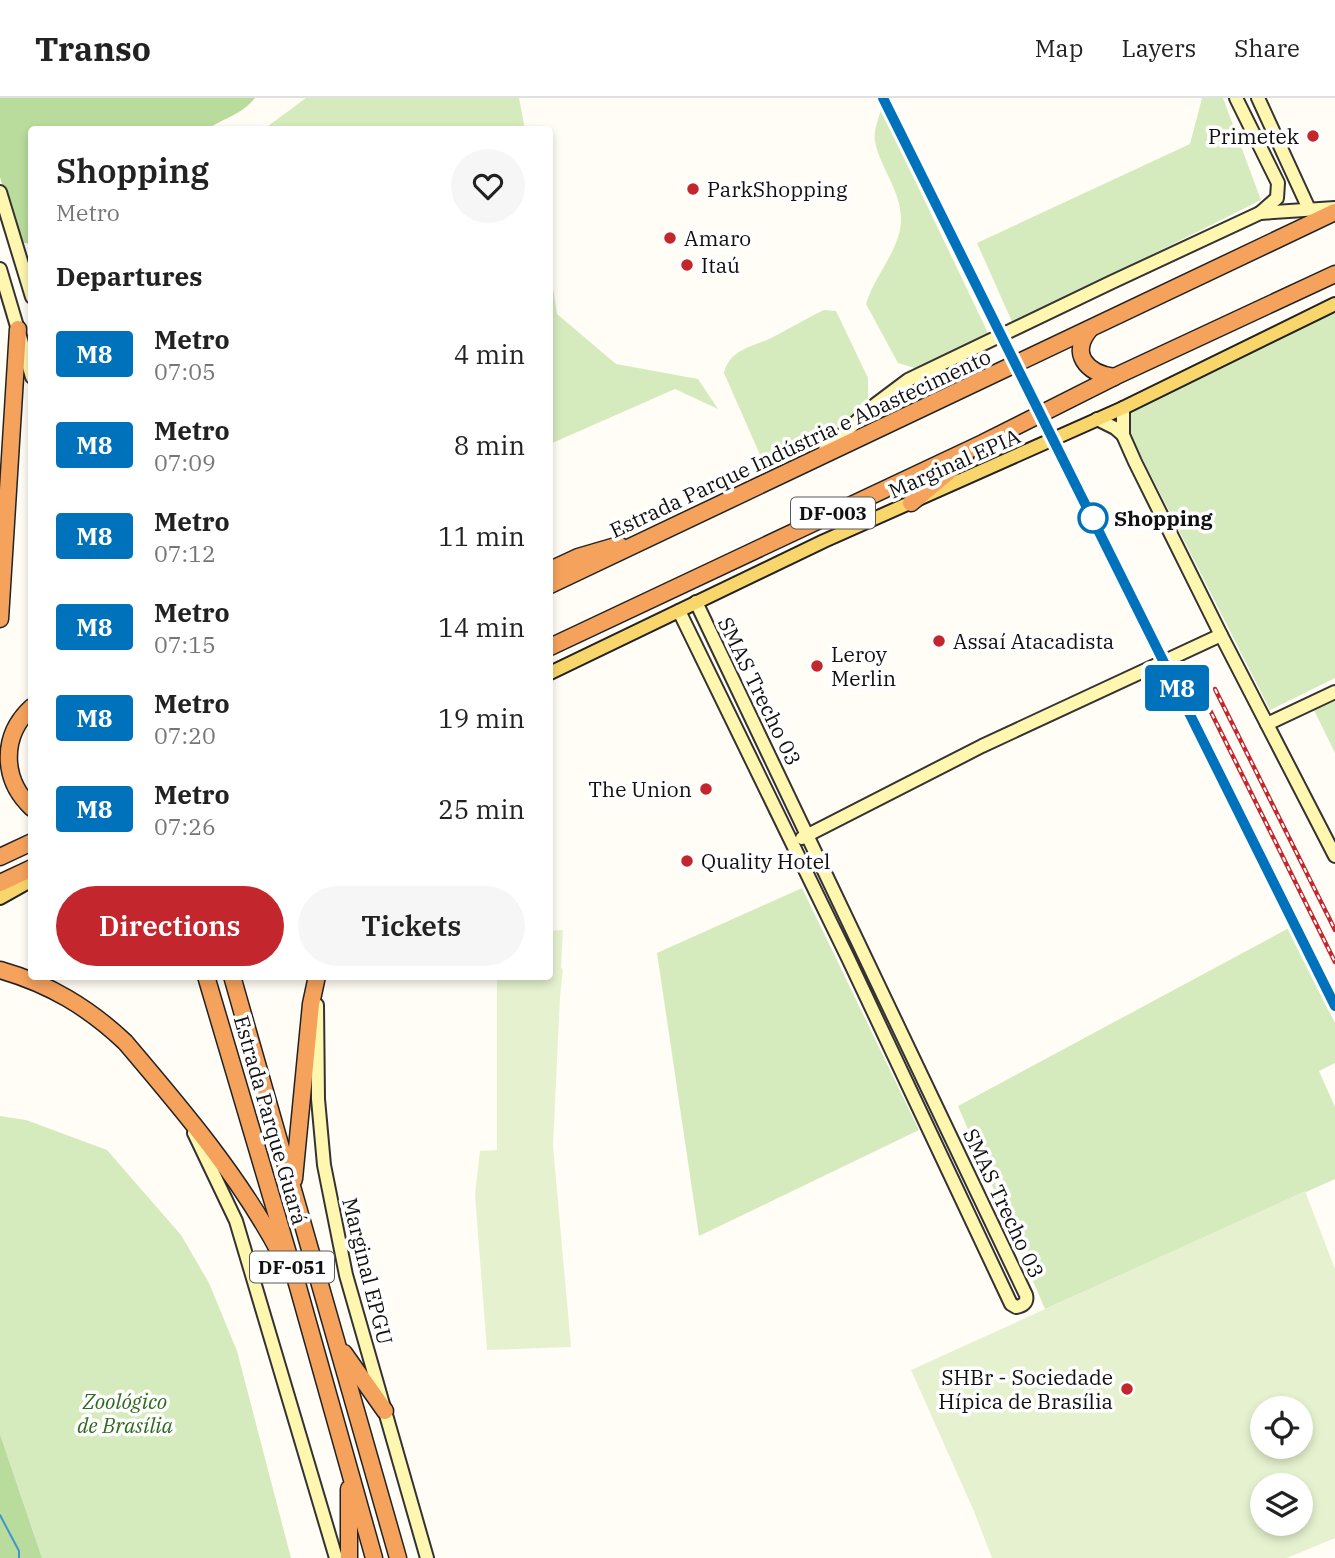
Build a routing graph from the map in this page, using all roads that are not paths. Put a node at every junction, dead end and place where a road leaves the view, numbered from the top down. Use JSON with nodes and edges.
{"nodes":[{"id":1,"x":1236,"y":98,"type":"edge"},
{"id":2,"x":1258,"y":98,"type":"edge"},
{"id":3,"x":1287,"y":162,"type":"junction"},
{"id":4,"x":1273,"y":170,"type":"junction"},
{"id":5,"x":0,"y":192,"type":"edge"},
{"id":6,"x":1309,"y":209,"type":"junction"},
{"id":7,"x":1335,"y":210,"type":"edge"},
{"id":8,"x":1260,"y":212,"type":"junction"},
{"id":9,"x":0,"y":269,"type":"edge"},
{"id":10,"x":1335,"y":274,"type":"edge"},
{"id":11,"x":28,"y":284,"type":"edge"},
{"id":12,"x":1334,"y":305,"type":"edge"},
{"id":13,"x":1090,"y":329,"type":"junction"},
{"id":14,"x":18,"y":330,"type":"junction"},
{"id":15,"x":28,"y":364,"type":"edge"},
{"id":16,"x":1114,"y":377,"type":"junction"},
{"id":17,"x":1123,"y":408,"type":"junction"},
{"id":18,"x":1097,"y":419,"type":"junction"},
{"id":19,"x":1123,"y":435,"type":"junction"},
{"id":20,"x":983,"y":443,"type":"junction"},
{"id":21,"x":817,"y":457,"type":"junction"},
{"id":22,"x":911,"y":503,"type":"junction"},
{"id":23,"x":643,"y":541,"type":"junction"},
{"id":24,"x":553,"y":569,"type":"edge"},
{"id":25,"x":553,"y":584,"type":"edge"},
{"id":26,"x":696,"y":602,"type":"junction"},
{"id":27,"x":679,"y":611,"type":"junction"},
{"id":28,"x":0,"y":619,"type":"edge"},
{"id":29,"x":710,"y":632,"type":"junction"},
{"id":30,"x":1221,"y":635,"type":"junction"},
{"id":31,"x":695,"y":640,"type":"junction"},
{"id":32,"x":553,"y":646,"type":"edge"},
{"id":33,"x":553,"y":672,"type":"edge"},
{"id":34,"x":1335,"y":692,"type":"edge"},
{"id":35,"x":28,"y":711,"type":"edge"},
{"id":36,"x":1268,"y":724,"type":"junction"},
{"id":37,"x":28,"y":804,"type":"edge"},
{"id":38,"x":808,"y":835,"type":"junction"},
{"id":39,"x":792,"y":843,"type":"junction"},
{"id":40,"x":28,"y":844,"type":"edge"},
{"id":41,"x":28,"y":855,"type":"edge"},
{"id":42,"x":1335,"y":856,"type":"edge"},
{"id":43,"x":0,"y":857,"type":"edge"},
{"id":44,"x":0,"y":867,"type":"edge"},
{"id":45,"x":28,"y":870,"type":"edge"},
{"id":46,"x":28,"y":882,"type":"edge"},
{"id":47,"x":0,"y":883,"type":"edge"},
{"id":48,"x":0,"y":898,"type":"edge"},
{"id":49,"x":865,"y":956,"type":"junction"},
{"id":50,"x":850,"y":962,"type":"junction"},
{"id":51,"x":0,"y":970,"type":"edge"},
{"id":52,"x":28,"y":978,"type":"edge"},
{"id":53,"x":34,"y":980,"type":"edge"},
{"id":54,"x":207,"y":980,"type":"edge"},
{"id":55,"x":233,"y":980,"type":"edge"},
{"id":56,"x":316,"y":982,"type":"edge"},
{"id":57,"x":184,"y":1114,"type":"junction"},
{"id":58,"x":293,"y":1187,"type":"junction"},
{"id":59,"x":298,"y":1287,"type":"junction"},
{"id":60,"x":337,"y":1344,"type":"junction"},
{"id":61,"x":384,"y":1411,"type":"junction"},
{"id":62,"x":349,"y":1469,"type":"junction"},
{"id":63,"x":335,"y":1558,"type":"edge"},
{"id":64,"x":349,"y":1558,"type":"edge"},
{"id":65,"x":374,"y":1558,"type":"edge"},
{"id":66,"x":398,"y":1558,"type":"edge"},
{"id":67,"x":427,"y":1558,"type":"edge"}],
"edges":[{"from":1,"to":4,"type":"street"},
{"from":2,"to":3,"type":"street"},
{"from":3,"to":4,"type":"street"},
{"from":3,"to":6,"type":"street"},
{"from":4,"to":8,"type":"street"},
{"from":5,"to":11,"type":"street"},
{"from":6,"to":7,"type":"street"},
{"from":6,"to":8,"type":"street"},
{"from":7,"to":13,"type":"highway","name":"Estrada Parque Indústria e Abastecimento","number":"DF-003"},
{"from":8,"to":21,"type":"street"},
{"from":9,"to":14,"type":"street"},
{"from":10,"to":16,"type":"highway","number":"DF-003"},
{"from":12,"to":17,"type":"main road","name":"Marginal EPIA"},
{"from":13,"to":16,"type":"highway"},
{"from":13,"to":21,"type":"highway","name":"Estrada Parque Indústria e Abastecimento","number":"DF-003"},
{"from":14,"to":15,"type":"street"},
{"from":14,"to":28,"type":"highway"},
{"from":16,"to":20,"type":"highway","number":"DF-003"},
{"from":17,"to":18,"type":"main road","name":"Marginal EPIA"},
{"from":17,"to":19,"type":"street"},
{"from":18,"to":19,"type":"street"},
{"from":18,"to":22,"type":"main road","name":"Marginal EPIA"},
{"from":19,"to":30,"type":"street"},
{"from":20,"to":22,"type":"highway"},
{"from":20,"to":32,"type":"highway","number":"DF-003"},
{"from":21,"to":23,"type":"highway","name":"Estrada Parque Indústria e Abastecimento","number":"DF-003"},
{"from":22,"to":26,"type":"main road","name":"Marginal EPIA"},
{"from":23,"to":24,"type":"highway"},
{"from":23,"to":25,"type":"highway","name":"Estrada Parque Indústria e Abastecimento","number":"DF-003"},
{"from":26,"to":27,"type":"main road","name":"Marginal EPIA"},
{"from":26,"to":29,"type":"street","name":"SMAS Trecho 03"},
{"from":27,"to":31,"type":"street","name":"SMAS Trecho 03"},
{"from":27,"to":33,"type":"main road","name":"Marginal EPIA"},
{"from":29,"to":31,"type":"street"},
{"from":29,"to":38,"type":"street","name":"SMAS Trecho 03"},
{"from":30,"to":36,"type":"street"},
{"from":30,"to":38,"type":"street"},
{"from":31,"to":39,"type":"street","name":"SMAS Trecho 03"},
{"from":34,"to":36,"type":"street"},
{"from":35,"to":37,"type":"highway"},
{"from":36,"to":42,"type":"street"},
{"from":38,"to":39,"type":"street"},
{"from":38,"to":49,"type":"street","name":"SMAS Trecho 03"},
{"from":39,"to":50,"type":"street","name":"SMAS Trecho 03"},
{"from":40,"to":43,"type":"highway"},
{"from":41,"to":44,"type":"highway"},
{"from":45,"to":47,"type":"highway"},
{"from":46,"to":48,"type":"main road"},
{"from":49,"to":50,"type":"street"},
{"from":49,"to":50,"type":"street","name":"SMAS Trecho 03"},
{"from":51,"to":52,"type":"highway"},
{"from":53,"to":57,"type":"highway"},
{"from":54,"to":59,"type":"highway","name":"Estrada Parque Guará","number":"DF-051"},
{"from":55,"to":58,"type":"highway","name":"Estrada Parque Guará","number":"DF-051"},
{"from":56,"to":58,"type":"highway"},
{"from":56,"to":61,"type":"street","name":"Marginal EPGU"},
{"from":57,"to":59,"type":"highway"},
{"from":57,"to":63,"type":"street"},
{"from":58,"to":60,"type":"highway","name":"Estrada Parque Guará","number":"DF-051"},
{"from":59,"to":62,"type":"highway","name":"Estrada Parque Guará","number":"DF-051"},
{"from":60,"to":61,"type":"highway"},
{"from":60,"to":66,"type":"highway","name":"Estrada Parque Guará","number":"DF-051"},
{"from":61,"to":67,"type":"street","name":"Marginal EPGU"},
{"from":62,"to":64,"type":"highway"},
{"from":62,"to":65,"type":"highway","name":"Estrada Parque Guará","number":"DF-051"}]}
